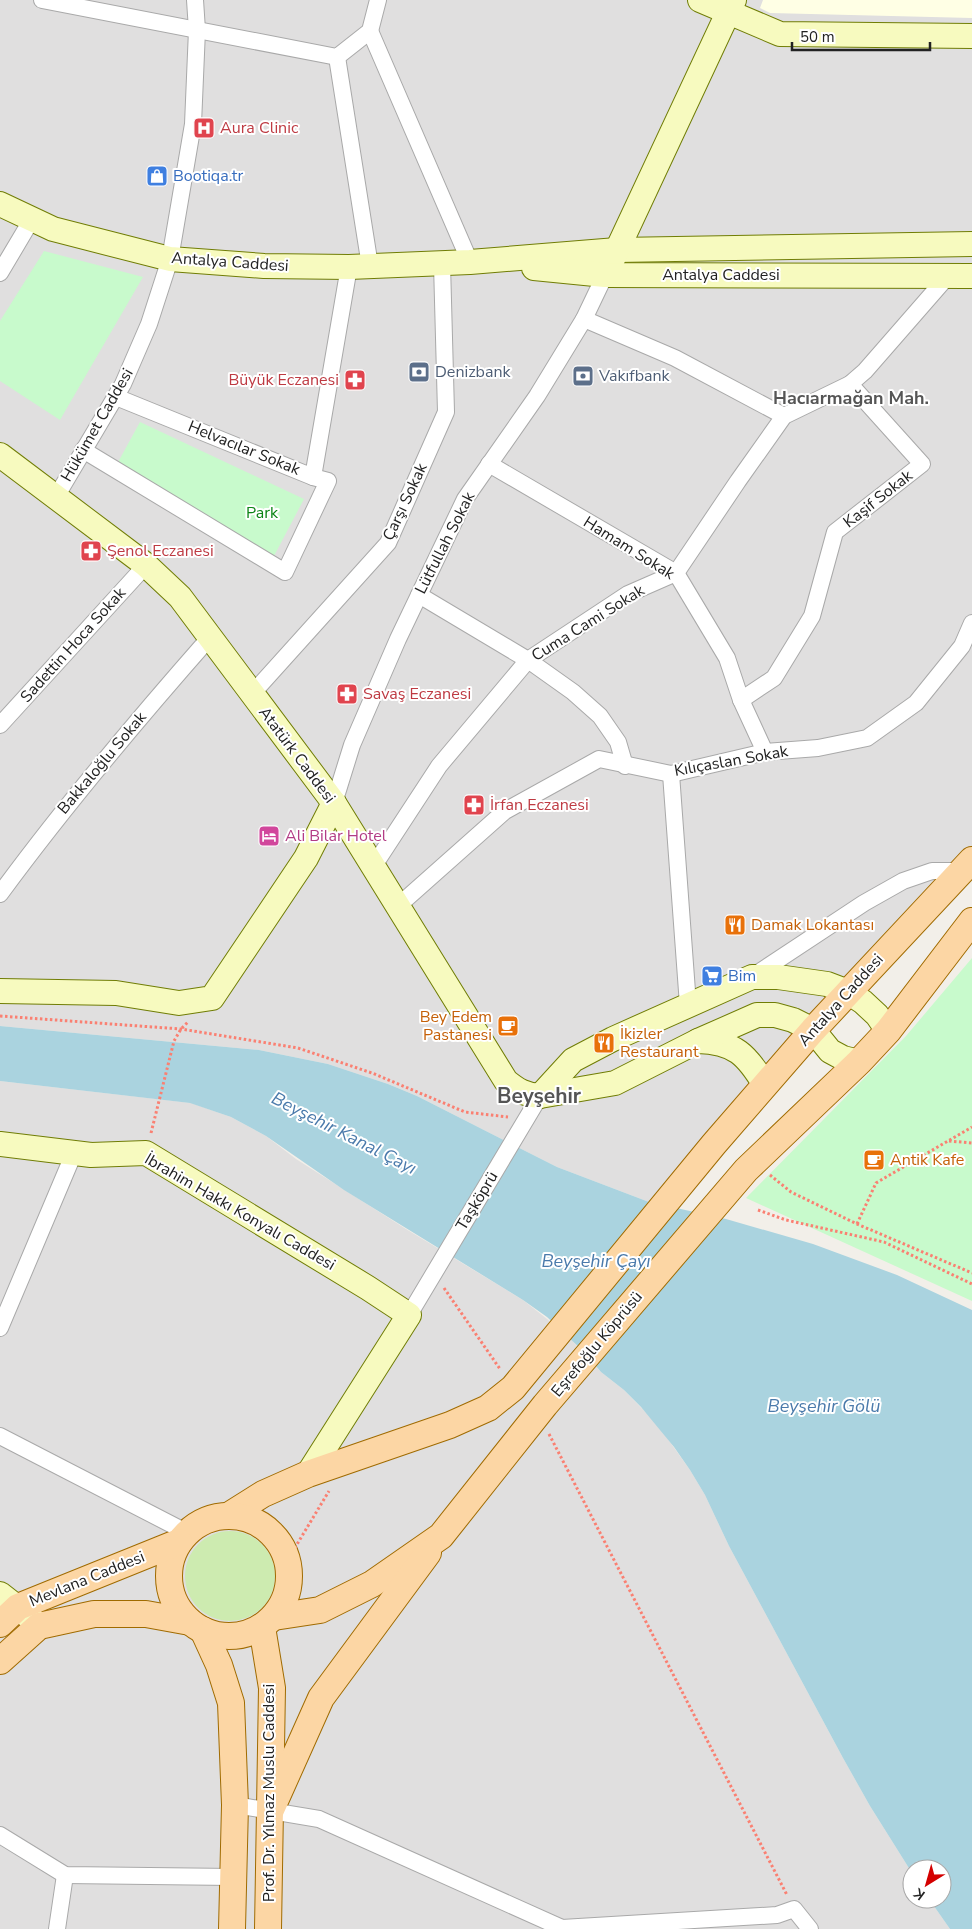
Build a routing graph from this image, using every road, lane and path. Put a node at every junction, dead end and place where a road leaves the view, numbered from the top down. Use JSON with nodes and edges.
{"nodes":[{"id":1,"x":42,"y":0,"type":"edge"},
{"id":2,"x":195,"y":0,"type":"edge"},
{"id":3,"x":378,"y":0,"type":"edge"},
{"id":4,"x":700,"y":0,"type":"edge"},
{"id":5,"x":732,"y":6,"type":"edge"},
{"id":6,"x":197,"y":30,"type":"junction"},
{"id":7,"x":370,"y":31,"type":"junction"},
{"id":8,"x":972,"y":36,"type":"edge"},
{"id":9,"x":337,"y":57,"type":"junction"},
{"id":10,"x":0,"y":204,"type":"edge"},
{"id":11,"x":32,"y":219,"type":"junction"},
{"id":12,"x":972,"y":244,"type":"edge"},
{"id":13,"x":617,"y":250,"type":"junction"},
{"id":14,"x":170,"y":259,"type":"junction"},
{"id":15,"x":470,"y":262,"type":"junction"},
{"id":16,"x":442,"y":264,"type":"junction"},
{"id":17,"x":359,"y":266,"type":"junction"},
{"id":18,"x":0,"y":272,"type":"edge"},
{"id":19,"x":605,"y":275,"type":"junction"},
{"id":20,"x":972,"y":276,"type":"edge"},
{"id":21,"x":947,"y":277,"type":"junction"},
{"id":22,"x":584,"y":319,"type":"junction"},
{"id":23,"x":850,"y":384,"type":"junction"},
{"id":24,"x":116,"y":397,"type":"junction"},
{"id":25,"x":784,"y":416,"type":"junction"},
{"id":26,"x":84,"y":450,"type":"junction"},
{"id":27,"x":0,"y":455,"type":"edge"},
{"id":28,"x":489,"y":464,"type":"junction"},
{"id":29,"x":313,"y":477,"type":"junction"},
{"id":30,"x":56,"y":497,"type":"junction"},
{"id":31,"x":146,"y":565,"type":"junction"},
{"id":32,"x":676,"y":573,"type":"junction"},
{"id":33,"x":419,"y":595,"type":"junction"},
{"id":34,"x":972,"y":623,"type":"edge"},
{"id":35,"x":211,"y":636,"type":"junction"},
{"id":36,"x":528,"y":660,"type":"junction"},
{"id":37,"x":252,"y":694,"type":"junction"},
{"id":38,"x":741,"y":700,"type":"junction"},
{"id":39,"x":0,"y":725,"type":"edge"},
{"id":40,"x":765,"y":752,"type":"junction"},
{"id":41,"x":625,"y":766,"type":"junction"},
{"id":42,"x":671,"y":774,"type":"junction"},
{"id":43,"x":334,"y":803,"type":"junction"},
{"id":44,"x":966,"y":866,"type":"edge"},
{"id":45,"x":373,"y":868,"type":"junction"},
{"id":46,"x":0,"y":894,"type":"edge"},
{"id":47,"x":398,"y":906,"type":"junction"},
{"id":48,"x":972,"y":921,"type":"edge"},
{"id":49,"x":752,"y":977,"type":"junction"},
{"id":50,"x":0,"y":991,"type":"edge"},
{"id":51,"x":848,"y":992,"type":"junction"},
{"id":52,"x":688,"y":1005,"type":"junction"},
{"id":53,"x":0,"y":1016,"type":"edge"},
{"id":54,"x":813,"y":1030,"type":"junction"},
{"id":55,"x":888,"y":1032,"type":"junction"},
{"id":56,"x":174,"y":1041,"type":"dead end"},
{"id":57,"x":698,"y":1041,"type":"junction"},
{"id":58,"x":859,"y":1062,"type":"junction"},
{"id":59,"x":765,"y":1085,"type":"junction"},
{"id":60,"x":540,"y":1096,"type":"junction"},
{"id":61,"x":156,"y":1116,"type":"dead end"},
{"id":62,"x":523,"y":1124,"type":"junction"},
{"id":63,"x":972,"y":1127,"type":"edge"},
{"id":64,"x":948,"y":1141,"type":"junction"},
{"id":65,"x":972,"y":1143,"type":"edge"},
{"id":66,"x":0,"y":1144,"type":"edge"},
{"id":67,"x":74,"y":1153,"type":"junction"},
{"id":68,"x":750,"y":1166,"type":"junction"},
{"id":69,"x":758,"y":1210,"type":"dead end"},
{"id":70,"x":857,"y":1224,"type":"junction"},
{"id":71,"x":435,"y":1273,"type":"junction"},
{"id":72,"x":972,"y":1273,"type":"edge"},
{"id":73,"x":972,"y":1284,"type":"edge"},
{"id":74,"x":408,"y":1315,"type":"junction"},
{"id":75,"x":0,"y":1328,"type":"edge"},
{"id":76,"x":517,"y":1383,"type":"junction"},
{"id":77,"x":540,"y":1411,"type":"junction"},
{"id":78,"x":0,"y":1436,"type":"edge"},
{"id":79,"x":348,"y":1460,"type":"junction"},
{"id":80,"x":308,"y":1474,"type":"junction"},
{"id":81,"x":228,"y":1516,"type":"junction"},
{"id":82,"x":441,"y":1536,"type":"junction"},
{"id":83,"x":184,"y":1537,"type":"junction"},
{"id":84,"x":287,"y":1561,"type":"junction"},
{"id":85,"x":6,"y":1608,"type":"edge"},
{"id":86,"x":268,"y":1622,"type":"junction"},
{"id":87,"x":38,"y":1626,"type":"junction"},
{"id":88,"x":196,"y":1626,"type":"junction"},
{"id":89,"x":0,"y":1661,"type":"edge"},
{"id":90,"x":235,"y":1805,"type":"junction"},
{"id":91,"x":270,"y":1812,"type":"junction"},
{"id":92,"x":0,"y":1835,"type":"edge"},
{"id":93,"x":64,"y":1875,"type":"junction"},
{"id":94,"x":233,"y":1877,"type":"junction"},
{"id":95,"x":794,"y":1909,"type":"junction"},
{"id":96,"x":57,"y":1929,"type":"edge"},
{"id":97,"x":232,"y":1929,"type":"edge"},
{"id":98,"x":268,"y":1929,"type":"edge"},
{"id":99,"x":562,"y":1929,"type":"edge"},
{"id":100,"x":810,"y":1929,"type":"edge"}],
"edges":[{"from":1,"to":6,"type":"street"},
{"from":2,"to":6,"type":"street","name":"Hükümet Caddesi"},
{"from":3,"to":7,"type":"street"},
{"from":4,"to":5,"type":"main road"},
{"from":5,"to":8,"type":"main road"},
{"from":5,"to":13,"type":"main road"},
{"from":6,"to":9,"type":"street"},
{"from":6,"to":14,"type":"street","name":"Hükümet Caddesi"},
{"from":7,"to":9,"type":"street"},
{"from":7,"to":15,"type":"street"},
{"from":9,"to":17,"type":"street","name":"Helvacılar Sokak"},
{"from":10,"to":11,"type":"main road","name":"Antalya Caddesi"},
{"from":11,"to":14,"type":"main road","name":"Antalya Caddesi"},
{"from":11,"to":18,"type":"street"},
{"from":12,"to":13,"type":"main road","name":"Antalya Caddesi"},
{"from":13,"to":15,"type":"main road","name":"Antalya Caddesi"},
{"from":13,"to":19,"type":"main road"},
{"from":14,"to":17,"type":"main road","name":"Antalya Caddesi"},
{"from":14,"to":24,"type":"street","name":"Hükümet Caddesi"},
{"from":15,"to":16,"type":"main road","name":"Antalya Caddesi"},
{"from":15,"to":19,"type":"main road","name":"Antalya Caddesi"},
{"from":16,"to":17,"type":"main road","name":"Antalya Caddesi"},
{"from":16,"to":37,"type":"street","name":"Çarşı Sokak"},
{"from":17,"to":29,"type":"street","name":"Helvacılar Sokak"},
{"from":19,"to":21,"type":"main road","name":"Antalya Caddesi"},
{"from":19,"to":22,"type":"street","name":"Lütfullah Sokak"},
{"from":20,"to":21,"type":"main road","name":"Antalya Caddesi"},
{"from":21,"to":23,"type":"street"},
{"from":22,"to":25,"type":"street"},
{"from":22,"to":28,"type":"street","name":"Lütfullah Sokak"},
{"from":23,"to":25,"type":"street"},
{"from":23,"to":38,"type":"street","name":"Kaşif Sokak"},
{"from":24,"to":26,"type":"street","name":"Hükümet Caddesi"},
{"from":24,"to":29,"type":"street","name":"Helvacılar Sokak"},
{"from":25,"to":32,"type":"street"},
{"from":26,"to":29,"type":"street"},
{"from":26,"to":30,"type":"street","name":"Hükümet Caddesi"},
{"from":27,"to":30,"type":"main road","name":"Atatürk Caddesi"},
{"from":28,"to":32,"type":"street","name":"Hamam Sokak"},
{"from":28,"to":33,"type":"street","name":"Lütfullah Sokak"},
{"from":30,"to":31,"type":"main road","name":"Atatürk Caddesi"},
{"from":31,"to":35,"type":"main road","name":"Atatürk Caddesi"},
{"from":31,"to":39,"type":"street","name":"Sadettin Hoca Sokak"},
{"from":32,"to":36,"type":"street","name":"Cuma Cami Sokak"},
{"from":32,"to":38,"type":"street","name":"Hamam Sokak"},
{"from":33,"to":36,"type":"street"},
{"from":33,"to":43,"type":"street","name":"Lütfullah Sokak"},
{"from":34,"to":40,"type":"street","name":"Kılıçaslan Sokak"},
{"from":35,"to":37,"type":"main road","name":"Atatürk Caddesi"},
{"from":35,"to":46,"type":"street","name":"Bakkaloğlu Sokak"},
{"from":36,"to":41,"type":"street"},
{"from":36,"to":45,"type":"street","name":"Cuma Cami Sokak"},
{"from":37,"to":43,"type":"main road","name":"Atatürk Caddesi"},
{"from":38,"to":40,"type":"street","name":"Hamam Sokak"},
{"from":40,"to":42,"type":"street","name":"Kılıçaslan Sokak"},
{"from":41,"to":42,"type":"street","name":"Kılıçaslan Sokak"},
{"from":41,"to":47,"type":"street","name":"Kılıçaslan Sokak"},
{"from":42,"to":52,"type":"street"},
{"from":43,"to":45,"type":"main road","name":"Atatürk Caddesi"},
{"from":43,"to":50,"type":"main road"},
{"from":44,"to":49,"type":"street"},
{"from":44,"to":51,"type":"main road","name":"Antalya Caddesi"},
{"from":45,"to":47,"type":"main road","name":"Atatürk Caddesi"},
{"from":47,"to":60,"type":"main road","name":"Atatürk Caddesi"},
{"from":48,"to":55,"type":"main road"},
{"from":49,"to":51,"type":"main road"},
{"from":49,"to":52,"type":"main road"},
{"from":51,"to":54,"type":"main road","name":"Antalya Caddesi"},
{"from":51,"to":55,"type":"main road"},
{"from":52,"to":60,"type":"main road"},
{"from":53,"to":62,"type":"path"},
{"from":54,"to":57,"type":"main road","name":"Atatürk Caddesi"},
{"from":54,"to":58,"type":"main road"},
{"from":54,"to":59,"type":"main road","name":"Antalya Caddesi"},
{"from":55,"to":58,"type":"main road"},
{"from":56,"to":61,"type":"path"},
{"from":57,"to":59,"type":"main road"},
{"from":57,"to":60,"type":"main road","name":"Atatürk Caddesi"},
{"from":58,"to":68,"type":"main road"},
{"from":59,"to":76,"type":"main road","name":"Antalya Caddesi"},
{"from":60,"to":62,"type":"street","name":"Taşköprü"},
{"from":62,"to":71,"type":"street","name":"Taşköprü"},
{"from":63,"to":64,"type":"path"},
{"from":64,"to":65,"type":"path"},
{"from":64,"to":70,"type":"path"},
{"from":66,"to":67,"type":"main road","name":"İbrahim Hakkı Konyalı Caddesi"},
{"from":67,"to":74,"type":"main road","name":"İbrahim Hakkı Konyalı Caddesi"},
{"from":67,"to":75,"type":"street"},
{"from":68,"to":70,"type":"path"},
{"from":68,"to":77,"type":"main road","name":"Eşrefoğlu Köprüsü"},
{"from":69,"to":73,"type":"path"},
{"from":70,"to":72,"type":"path"},
{"from":71,"to":74,"type":"street","name":"Taşköprü"},
{"from":71,"to":76,"type":"path"},
{"from":74,"to":80,"type":"main road"},
{"from":76,"to":79,"type":"main road"},
{"from":77,"to":82,"type":"main road","name":"Eşrefoğlu Köprüsü"},
{"from":77,"to":95,"type":"path"},
{"from":78,"to":83,"type":"street"},
{"from":79,"to":80,"type":"main road"},
{"from":79,"to":84,"type":"path"},
{"from":80,"to":81,"type":"main road"},
{"from":81,"to":83,"type":"main road"},
{"from":81,"to":84,"type":"main road"},
{"from":82,"to":86,"type":"main road"},
{"from":82,"to":91,"type":"main road"},
{"from":83,"to":85,"type":"main road","name":"Mevlana Caddesi"},
{"from":83,"to":88,"type":"main road"},
{"from":84,"to":86,"type":"main road"},
{"from":85,"to":87,"type":"main road"},
{"from":86,"to":88,"type":"main road"},
{"from":86,"to":91,"type":"main road","name":"Prof. Dr. Yılmaz Muslu Caddesi"},
{"from":87,"to":88,"type":"main road","name":"Mevlana Caddesi"},
{"from":87,"to":89,"type":"main road","name":"Mevlana Caddesi"},
{"from":88,"to":90,"type":"main road"},
{"from":90,"to":91,"type":"street"},
{"from":90,"to":94,"type":"main road"},
{"from":91,"to":98,"type":"main road","name":"Prof. Dr. Yılmaz Muslu Caddesi"},
{"from":91,"to":99,"type":"street"},
{"from":92,"to":93,"type":"street"},
{"from":93,"to":94,"type":"street"},
{"from":93,"to":96,"type":"street"},
{"from":94,"to":97,"type":"main road"},
{"from":95,"to":99,"type":"street"},
{"from":95,"to":100,"type":"street"}]}
